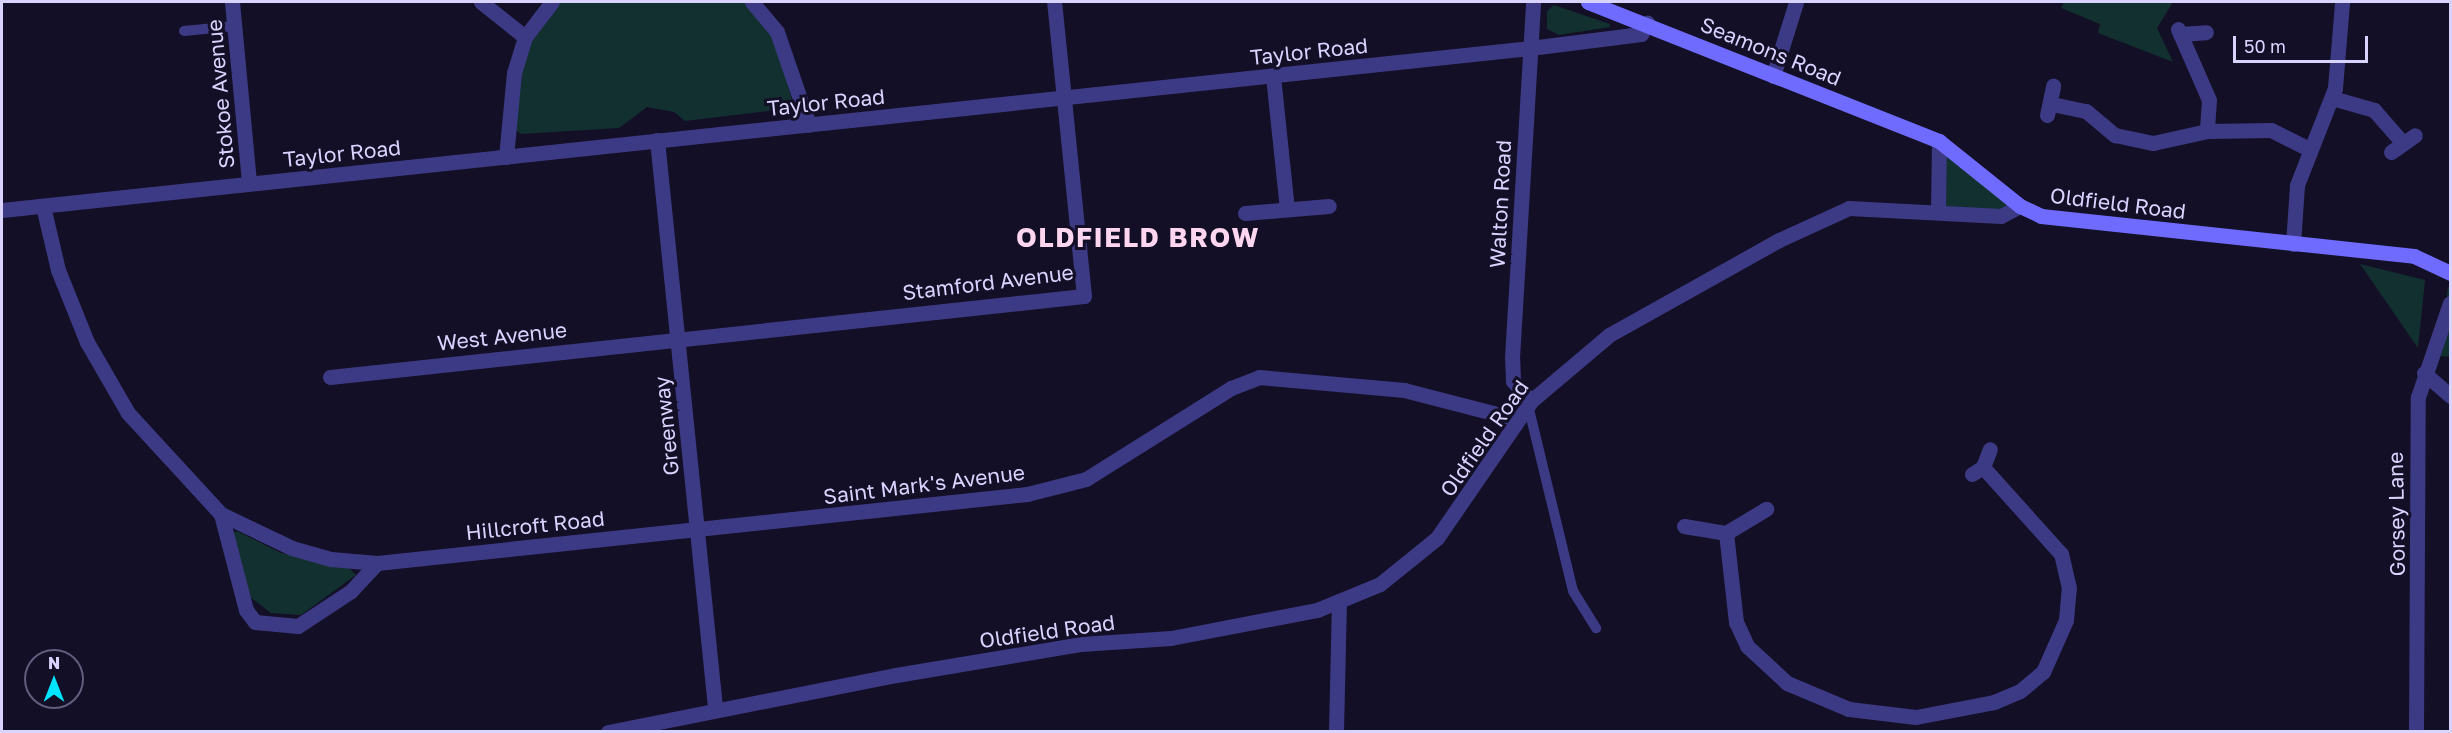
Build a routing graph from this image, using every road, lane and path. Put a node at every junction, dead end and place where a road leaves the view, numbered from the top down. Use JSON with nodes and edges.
{"nodes":[{"id":1,"x":232,"y":2,"type":"edge"},
{"id":2,"x":481,"y":2,"type":"edge"},
{"id":3,"x":552,"y":2,"type":"edge"},
{"id":4,"x":1054,"y":2,"type":"edge"},
{"id":5,"x":1533,"y":2,"type":"edge"},
{"id":6,"x":1588,"y":2,"type":"edge"},
{"id":7,"x":1796,"y":2,"type":"edge"},
{"id":8,"x":2342,"y":2,"type":"edge"},
{"id":9,"x":758,"y":4,"type":"edge"},
{"id":10,"x":1647,"y":23,"type":"junction"},
{"id":11,"x":235,"y":26,"type":"junction"},
{"id":12,"x":184,"y":31,"type":"dead end"},
{"id":13,"x":2206,"y":32,"type":"dead end"},
{"id":14,"x":525,"y":37,"type":"junction"},
{"id":15,"x":1530,"y":48,"type":"junction"},
{"id":16,"x":1273,"y":76,"type":"junction"},
{"id":17,"x":1773,"y":76,"type":"junction"},
{"id":18,"x":2053,"y":86,"type":"dead end"},
{"id":19,"x":2332,"y":98,"type":"junction"},
{"id":20,"x":1065,"y":99,"type":"junction"},
{"id":21,"x":809,"y":125,"type":"junction"},
{"id":22,"x":2207,"y":131,"type":"junction"},
{"id":23,"x":657,"y":141,"type":"junction"},
{"id":24,"x":1939,"y":141,"type":"junction"},
{"id":25,"x":2403,"y":143,"type":"dead end"},
{"id":26,"x":2309,"y":149,"type":"junction"},
{"id":27,"x":506,"y":157,"type":"junction"},
{"id":28,"x":249,"y":183,"type":"junction"},
{"id":29,"x":44,"y":206,"type":"junction"},
{"id":30,"x":1329,"y":206,"type":"dead end"},
{"id":31,"x":2020,"y":206,"type":"junction"},
{"id":32,"x":1287,"y":209,"type":"junction"},
{"id":33,"x":2,"y":210,"type":"edge"},
{"id":34,"x":1938,"y":210,"type":"junction"},
{"id":35,"x":1245,"y":213,"type":"dead end"},
{"id":36,"x":2293,"y":244,"type":"junction"},
{"id":37,"x":2451,"y":273,"type":"edge"},
{"id":38,"x":2451,"y":303,"type":"edge"},
{"id":39,"x":679,"y":340,"type":"junction"},
{"id":40,"x":2424,"y":373,"type":"junction"},
{"id":41,"x":330,"y":377,"type":"dead end"},
{"id":42,"x":2451,"y":396,"type":"edge"},
{"id":43,"x":1530,"y":403,"type":"junction"},
{"id":44,"x":1515,"y":424,"type":"junction"},
{"id":45,"x":1990,"y":449,"type":"dead end"},
{"id":46,"x":1766,"y":509,"type":"dead end"},
{"id":47,"x":221,"y":514,"type":"junction"},
{"id":48,"x":1684,"y":526,"type":"dead end"},
{"id":49,"x":697,"y":528,"type":"junction"},
{"id":50,"x":1726,"y":533,"type":"junction"},
{"id":51,"x":377,"y":563,"type":"junction"},
{"id":52,"x":1339,"y":601,"type":"junction"},
{"id":53,"x":1596,"y":628,"type":"dead end"},
{"id":54,"x":715,"y":707,"type":"junction"},
{"id":55,"x":1917,"y":724,"type":"edge"},
{"id":56,"x":608,"y":732,"type":"edge"},
{"id":57,"x":1336,"y":732,"type":"edge"},
{"id":58,"x":2416,"y":732,"type":"edge"}],
"edges":[{"from":1,"to":11,"type":"street","name":"Stokoe Avenue"},
{"from":2,"to":14,"type":"street"},
{"from":3,"to":14,"type":"street"},
{"from":4,"to":20,"type":"street","name":"Stamford Avenue"},
{"from":5,"to":15,"type":"street","name":"Walton Road"},
{"from":6,"to":10,"type":"street","name":"Seamons Road"},
{"from":7,"to":17,"type":"street"},
{"from":8,"to":19,"type":"street"},
{"from":9,"to":21,"type":"street"},
{"from":10,"to":15,"type":"street","name":"Taylor Road"},
{"from":10,"to":17,"type":"street","name":"Seamons Road"},
{"from":11,"to":12,"type":"lane"},
{"from":11,"to":28,"type":"street","name":"Stokoe Avenue"},
{"from":13,"to":22,"type":"street"},
{"from":14,"to":27,"type":"street"},
{"from":15,"to":16,"type":"street","name":"Taylor Road"},
{"from":15,"to":43,"type":"street","name":"Walton Road"},
{"from":16,"to":20,"type":"street","name":"Taylor Road"},
{"from":16,"to":32,"type":"street"},
{"from":17,"to":24,"type":"street","name":"Seamons Road"},
{"from":18,"to":22,"type":"street"},
{"from":19,"to":25,"type":"street"},
{"from":19,"to":26,"type":"street"},
{"from":20,"to":21,"type":"street","name":"Taylor Road"},
{"from":20,"to":39,"type":"street","name":"Stamford Avenue"},
{"from":21,"to":23,"type":"street","name":"Taylor Road"},
{"from":22,"to":26,"type":"street"},
{"from":23,"to":27,"type":"street","name":"Taylor Road"},
{"from":23,"to":39,"type":"street","name":"Greenway"},
{"from":24,"to":31,"type":"street","name":"Seamons Road"},
{"from":24,"to":34,"type":"street"},
{"from":26,"to":36,"type":"street"},
{"from":27,"to":28,"type":"street","name":"Taylor Road"},
{"from":28,"to":29,"type":"street","name":"Taylor Road"},
{"from":29,"to":33,"type":"street","name":"Taylor Road"},
{"from":29,"to":47,"type":"street","name":"Hillcroft Road"},
{"from":30,"to":32,"type":"street"},
{"from":31,"to":34,"type":"street","name":"Oldfield Road"},
{"from":31,"to":36,"type":"street","name":"Oldfield Road"},
{"from":32,"to":35,"type":"street"},
{"from":34,"to":43,"type":"street","name":"Oldfield Road"},
{"from":36,"to":37,"type":"street","name":"Oldfield Road"},
{"from":38,"to":40,"type":"street","name":"Gorsey Lane"},
{"from":39,"to":41,"type":"street","name":"West Avenue"},
{"from":39,"to":49,"type":"street","name":"Greenway"},
{"from":40,"to":42,"type":"street"},
{"from":40,"to":58,"type":"street","name":"Gorsey Lane"},
{"from":43,"to":44,"type":"street","name":"Oldfield Road"},
{"from":43,"to":53,"type":"lane"},
{"from":44,"to":49,"type":"street","name":"Saint Mark's Avenue"},
{"from":44,"to":52,"type":"street","name":"Oldfield Road"},
{"from":45,"to":55,"type":"street"},
{"from":46,"to":50,"type":"street"},
{"from":47,"to":51,"type":"street","name":"Hillcroft Road"},
{"from":47,"to":51,"type":"street"},
{"from":48,"to":50,"type":"street"},
{"from":49,"to":51,"type":"street","name":"Hillcroft Road"},
{"from":49,"to":54,"type":"street","name":"Greenway"},
{"from":50,"to":55,"type":"street"},
{"from":52,"to":54,"type":"street","name":"Oldfield Road"},
{"from":52,"to":57,"type":"street"},
{"from":54,"to":56,"type":"street","name":"Oldfield Road"}]}
